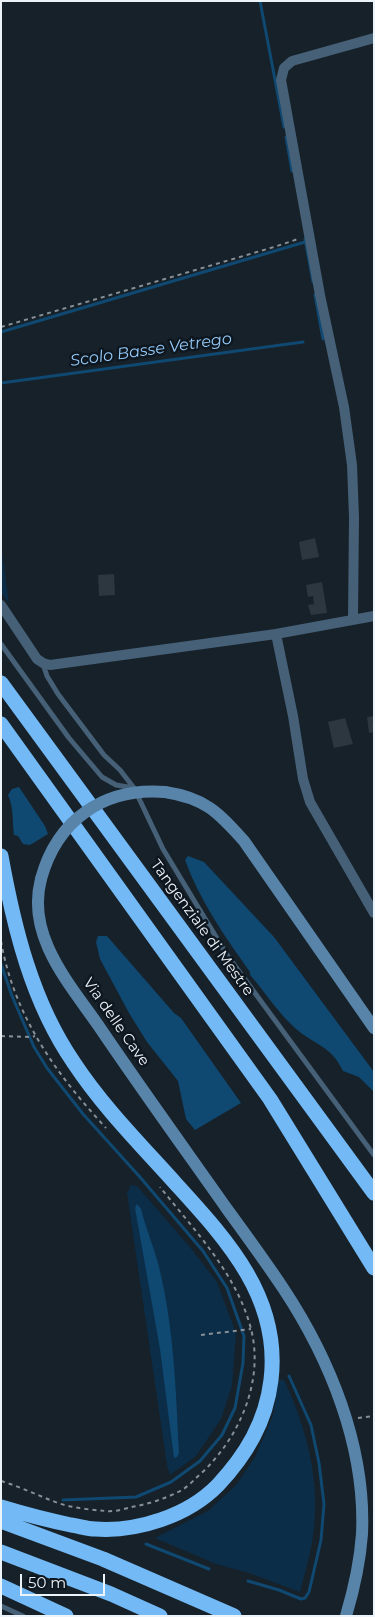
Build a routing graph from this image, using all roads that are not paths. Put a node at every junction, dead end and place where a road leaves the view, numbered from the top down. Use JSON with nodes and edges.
{"nodes":[{"id":1,"x":374,"y":38,"type":"edge"},
{"id":2,"x":1,"y":605,"type":"edge"},
{"id":3,"x":374,"y":616,"type":"edge"},
{"id":4,"x":353,"y":619,"type":"junction"},
{"id":5,"x":276,"y":634,"type":"junction"},
{"id":6,"x":1,"y":644,"type":"edge"},
{"id":7,"x":43,"y":663,"type":"junction"},
{"id":8,"x":1,"y":683,"type":"edge"},
{"id":9,"x":1,"y":724,"type":"edge"},
{"id":10,"x":134,"y":788,"type":"junction"},
{"id":11,"x":1,"y":856,"type":"edge"},
{"id":12,"x":374,"y":913,"type":"edge"},
{"id":13,"x":374,"y":1028,"type":"edge"},
{"id":14,"x":374,"y":1155,"type":"edge"},
{"id":15,"x":374,"y":1193,"type":"edge"},
{"id":16,"x":374,"y":1268,"type":"edge"},
{"id":17,"x":1,"y":1507,"type":"edge"},
{"id":18,"x":1,"y":1521,"type":"edge"},
{"id":19,"x":1,"y":1552,"type":"edge"},
{"id":20,"x":1,"y":1586,"type":"edge"},
{"id":21,"x":1,"y":1606,"type":"edge"},
{"id":22,"x":24,"y":1616,"type":"edge"},
{"id":23,"x":66,"y":1616,"type":"edge"},
{"id":24,"x":160,"y":1616,"type":"edge"},
{"id":25,"x":234,"y":1616,"type":"edge"},
{"id":26,"x":346,"y":1616,"type":"edge"}],
"edges":[{"from":1,"to":4,"type":"street"},
{"from":2,"to":7,"type":"street"},
{"from":3,"to":4,"type":"street"},
{"from":4,"to":5,"type":"street"},
{"from":5,"to":7,"type":"street"},
{"from":5,"to":12,"type":"street"},
{"from":6,"to":10,"type":"lane"},
{"from":7,"to":10,"type":"lane"},
{"from":8,"to":15,"type":"highway","name":"Tangenziale di Mestre"},
{"from":9,"to":16,"type":"highway"},
{"from":10,"to":14,"type":"lane"},
{"from":11,"to":17,"type":"highway"},
{"from":13,"to":26,"type":"main road","name":"Via delle Cave","bridge":true},
{"from":18,"to":25,"type":"highway"},
{"from":19,"to":24,"type":"highway"},
{"from":20,"to":23,"type":"highway"},
{"from":21,"to":22,"type":"lane"}]}
